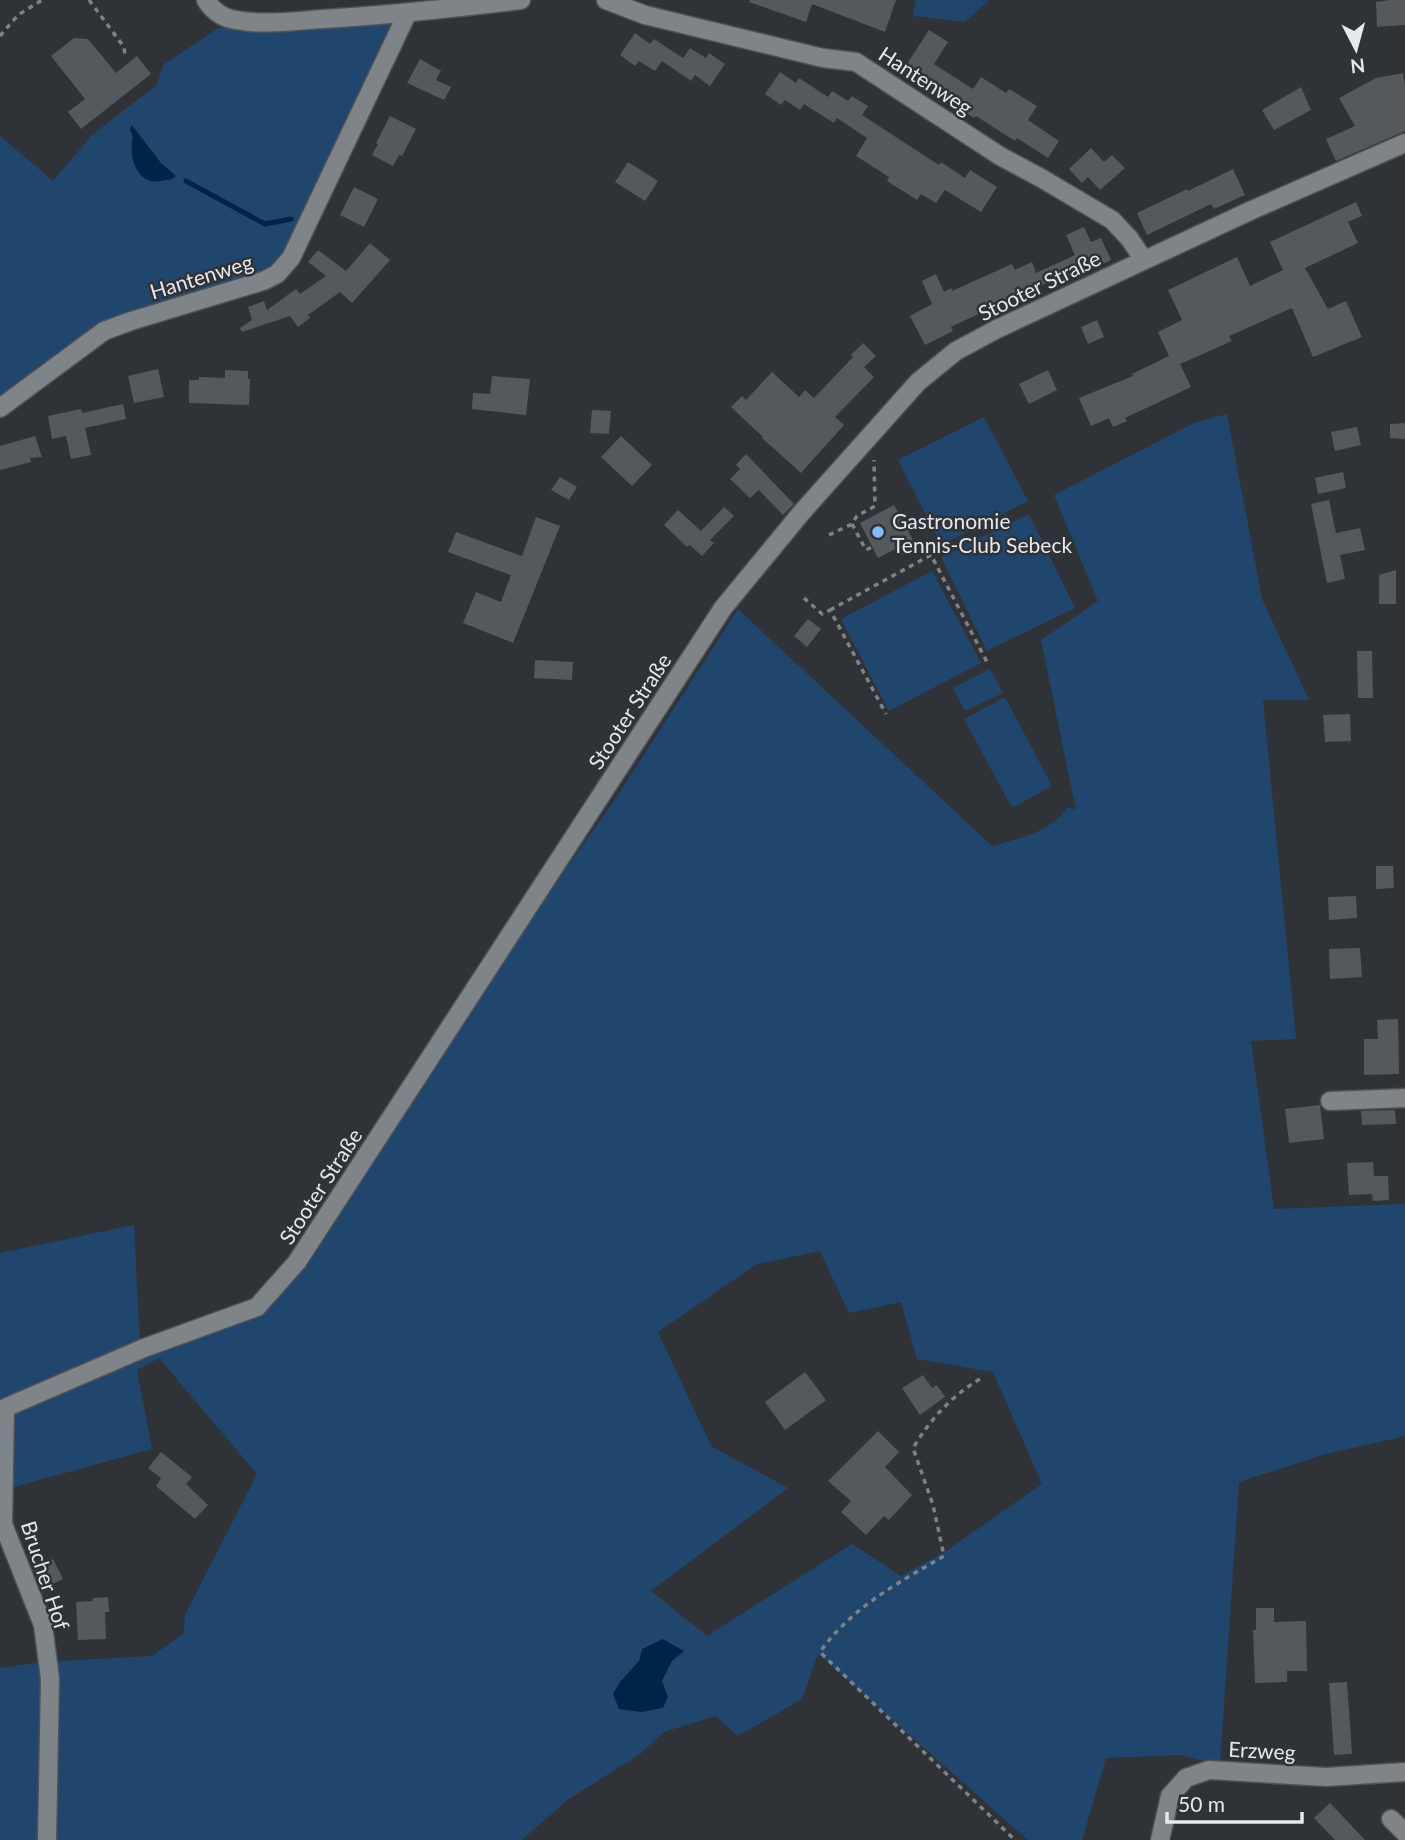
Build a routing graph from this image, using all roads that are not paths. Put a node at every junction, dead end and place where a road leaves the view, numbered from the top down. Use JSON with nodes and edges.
{"nodes":[{"id":1,"x":206,"y":0,"type":"edge"},
{"id":2,"x":521,"y":0,"type":"edge"},
{"id":3,"x":606,"y":0,"type":"edge"},
{"id":4,"x":407,"y":14,"type":"junction"},
{"id":5,"x":1405,"y":142,"type":"edge"},
{"id":6,"x":1144,"y":260,"type":"junction"},
{"id":7,"x":0,"y":408,"type":"edge"},
{"id":8,"x":1405,"y":1098,"type":"edge"},
{"id":9,"x":1329,"y":1101,"type":"dead end"},
{"id":10,"x":3,"y":1409,"type":"edge"},
{"id":11,"x":1405,"y":1772,"type":"edge"},
{"id":12,"x":1391,"y":1819,"type":"dead end"},
{"id":13,"x":1405,"y":1833,"type":"edge"},
{"id":14,"x":47,"y":1840,"type":"edge"},
{"id":15,"x":1160,"y":1840,"type":"edge"}],
"edges":[{"from":1,"to":4,"type":"street"},
{"from":2,"to":4,"type":"street"},
{"from":3,"to":6,"type":"street","name":"Hantenweg"},
{"from":4,"to":7,"type":"street","name":"Hantenweg"},
{"from":5,"to":6,"type":"street","name":"Stooter Straße"},
{"from":6,"to":10,"type":"street","name":"Stooter Straße"},
{"from":8,"to":9,"type":"street"},
{"from":10,"to":14,"type":"street","name":"Brucher Hof"},
{"from":11,"to":15,"type":"street","name":"Erzweg"},
{"from":12,"to":13,"type":"street"}]}
